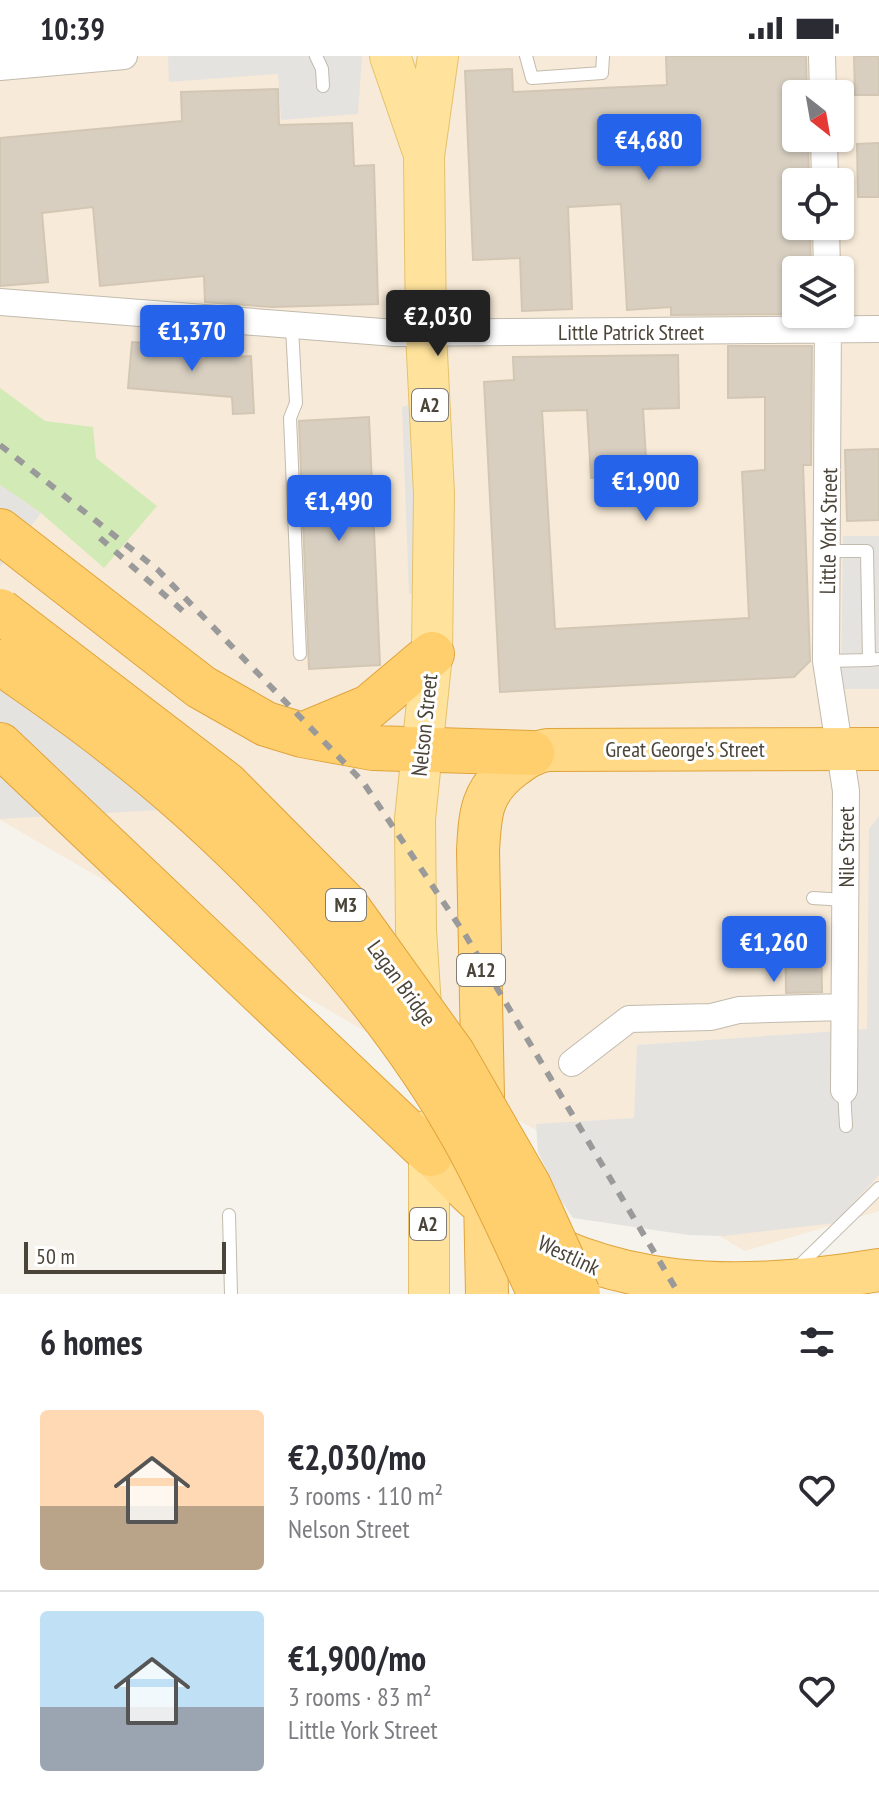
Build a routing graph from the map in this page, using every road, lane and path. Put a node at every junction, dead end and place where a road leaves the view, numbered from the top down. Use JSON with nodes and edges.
{"nodes":[{"id":1,"x":316,"y":56,"type":"edge"},
{"id":2,"x":390,"y":56,"type":"edge"},
{"id":3,"x":438,"y":56,"type":"edge"},
{"id":4,"x":526,"y":56,"type":"edge"},
{"id":5,"x":603,"y":56,"type":"edge"},
{"id":6,"x":822,"y":56,"type":"edge"},
{"id":7,"x":127,"y":57,"type":"edge"},
{"id":8,"x":0,"y":67,"type":"edge"},
{"id":9,"x":823,"y":80,"type":"edge"},
{"id":10,"x":323,"y":86,"type":"dead end"},
{"id":11,"x":424,"y":156,"type":"junction"},
{"id":12,"x":0,"y":302,"type":"edge"},
{"id":13,"x":782,"y":323,"type":"edge"},
{"id":14,"x":854,"y":326,"type":"edge"},
{"id":15,"x":292,"y":327,"type":"junction"},
{"id":16,"x":828,"y":328,"type":"edge"},
{"id":17,"x":879,"y":329,"type":"edge"},
{"id":18,"x":426,"y":333,"type":"junction"},
{"id":19,"x":0,"y":531,"type":"edge"},
{"id":20,"x":828,"y":551,"type":"junction"},
{"id":21,"x":0,"y":611,"type":"edge"},
{"id":22,"x":300,"y":654,"type":"dead end"},
{"id":23,"x":432,"y":654,"type":"junction"},
{"id":24,"x":874,"y":659,"type":"edge"},
{"id":25,"x":826,"y":661,"type":"junction"},
{"id":26,"x":0,"y":662,"type":"edge"},
{"id":27,"x":879,"y":732,"type":"edge"},
{"id":28,"x":302,"y":735,"type":"junction"},
{"id":29,"x":0,"y":745,"type":"edge"},
{"id":30,"x":838,"y":748,"type":"junction"},
{"id":31,"x":879,"y":749,"type":"edge"},
{"id":32,"x":420,"y":751,"type":"junction"},
{"id":33,"x":532,"y":753,"type":"junction"},
{"id":34,"x":813,"y":898,"type":"dead end"},
{"id":35,"x":845,"y":900,"type":"junction"},
{"id":36,"x":844,"y":1007,"type":"junction"},
{"id":37,"x":572,"y":1063,"type":"dead end"},
{"id":38,"x":844,"y":1090,"type":"joint"},
{"id":39,"x":846,"y":1126,"type":"dead end"},
{"id":40,"x":431,"y":1154,"type":"junction"},
{"id":41,"x":879,"y":1188,"type":"edge"},
{"id":42,"x":487,"y":1209,"type":"junction"},
{"id":43,"x":229,"y":1215,"type":"dead end"},
{"id":44,"x":879,"y":1270,"type":"edge"},
{"id":45,"x":777,"y":1283,"type":"junction"},
{"id":46,"x":231,"y":1294,"type":"edge"},
{"id":47,"x":429,"y":1294,"type":"edge"},
{"id":48,"x":487,"y":1294,"type":"edge"},
{"id":49,"x":540,"y":1294,"type":"edge"},
{"id":50,"x":578,"y":1294,"type":"edge"}],
"edges":[{"from":1,"to":10,"type":"lane"},
{"from":2,"to":11,"type":"main road","name":"Nelson Street","number":"A2"},
{"from":3,"to":11,"type":"main road","name":"Nelson Street","number":"A2"},
{"from":4,"to":5,"type":"lane"},
{"from":6,"to":9,"type":"street"},
{"from":7,"to":8,"type":"street"},
{"from":11,"to":18,"type":"main road","name":"Nelson Street","number":"A2"},
{"from":12,"to":15,"type":"street","name":"Little Patrick Street"},
{"from":13,"to":18,"type":"street","name":"Little Patrick Street"},
{"from":14,"to":17,"type":"street","name":"Little Patrick Street"},
{"from":15,"to":18,"type":"street","name":"Little Patrick Street"},
{"from":15,"to":22,"type":"lane"},
{"from":16,"to":20,"type":"street","name":"Little York Street"},
{"from":18,"to":23,"type":"main road","name":"Nelson Street","number":"A2"},
{"from":19,"to":28,"type":"highway"},
{"from":20,"to":24,"type":"lane"},
{"from":20,"to":25,"type":"street","name":"Little York Street"},
{"from":21,"to":50,"type":"highway","name":"Lagan Bridge","number":"M3","bridge":true},
{"from":23,"to":28,"type":"highway"},
{"from":23,"to":32,"type":"main road","name":"Nelson Street","number":"A2"},
{"from":24,"to":25,"type":"lane"},
{"from":25,"to":30,"type":"street","name":"Little York Street"},
{"from":26,"to":49,"type":"highway","name":"Lagan Bridge","number":"M3","bridge":true},
{"from":27,"to":30,"type":"street","name":"Great George's Street"},
{"from":28,"to":32,"type":"highway"},
{"from":29,"to":40,"type":"highway"},
{"from":30,"to":31,"type":"highway","name":"Great George's Street"},
{"from":30,"to":33,"type":"highway","name":"Great George's Street"},
{"from":30,"to":35,"type":"street","name":"Nile Street"},
{"from":32,"to":33,"type":"highway"},
{"from":32,"to":40,"type":"main road","name":"Nelson Street","number":"A2"},
{"from":33,"to":42,"type":"highway","number":"A12"},
{"from":34,"to":35,"type":"lane"},
{"from":35,"to":36,"type":"street","name":"Nile Street"},
{"from":36,"to":37,"type":"street"},
{"from":36,"to":38,"type":"street","name":"Nile Street"},
{"from":38,"to":39,"type":"lane"},
{"from":40,"to":42,"type":"highway","name":"Westlink"},
{"from":40,"to":47,"type":"main road","name":"Nelson Street","number":"A2"},
{"from":41,"to":45,"type":"lane"},
{"from":42,"to":45,"type":"highway","name":"Westlink"},
{"from":42,"to":48,"type":"highway","number":"A12"},
{"from":43,"to":46,"type":"lane"},
{"from":44,"to":45,"type":"highway","name":"Westlink"}]}
